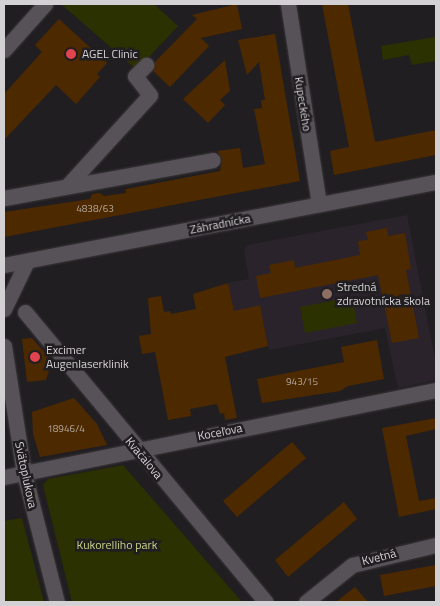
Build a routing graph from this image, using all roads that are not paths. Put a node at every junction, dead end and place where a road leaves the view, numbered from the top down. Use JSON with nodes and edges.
{"nodes":[{"id":1,"x":288,"y":4,"type":"edge"},
{"id":2,"x":38,"y":6,"type":"edge"},
{"id":3,"x":4,"y":50,"type":"edge"},
{"id":4,"x":146,"y":65,"type":"dead end"},
{"id":5,"x":213,"y":160,"type":"dead end"},
{"id":6,"x":436,"y":182,"type":"edge"},
{"id":7,"x":67,"y":186,"type":"junction"},
{"id":8,"x":4,"y":198,"type":"edge"},
{"id":9,"x":319,"y":204,"type":"junction"},
{"id":10,"x":27,"y":261,"type":"junction"},
{"id":11,"x":4,"y":265,"type":"edge"},
{"id":12,"x":4,"y":308,"type":"edge"},
{"id":13,"x":25,"y":312,"type":"dead end"},
{"id":14,"x":4,"y":346,"type":"edge"},
{"id":15,"x":436,"y":390,"type":"edge"},
{"id":16,"x":135,"y":448,"type":"junction"},
{"id":17,"x":24,"y":473,"type":"junction"},
{"id":18,"x":4,"y":477,"type":"edge"},
{"id":19,"x":436,"y":545,"type":"edge"},
{"id":20,"x":57,"y":602,"type":"edge"},
{"id":21,"x":266,"y":602,"type":"edge"},
{"id":22,"x":306,"y":602,"type":"edge"}],
"edges":[{"from":1,"to":9,"type":"street","name":"Kupeckého"},
{"from":2,"to":3,"type":"street"},
{"from":4,"to":7,"type":"street"},
{"from":5,"to":7,"type":"street"},
{"from":6,"to":9,"type":"street","name":"Záhradnícka"},
{"from":7,"to":8,"type":"street"},
{"from":9,"to":10,"type":"street","name":"Záhradnícka"},
{"from":10,"to":11,"type":"street","name":"Záhradnícka"},
{"from":10,"to":12,"type":"street"},
{"from":13,"to":16,"type":"street","name":"Kvačalova"},
{"from":14,"to":17,"type":"street","name":"Svätoplukova"},
{"from":15,"to":16,"type":"street","name":"Koceľova"},
{"from":16,"to":17,"type":"street","name":"Koceľova"},
{"from":16,"to":21,"type":"street","name":"Kvačalova"},
{"from":17,"to":18,"type":"street","name":"Koceľova"},
{"from":17,"to":20,"type":"street","name":"Svätoplukova"},
{"from":19,"to":22,"type":"street","name":"Kvetná"}]}
